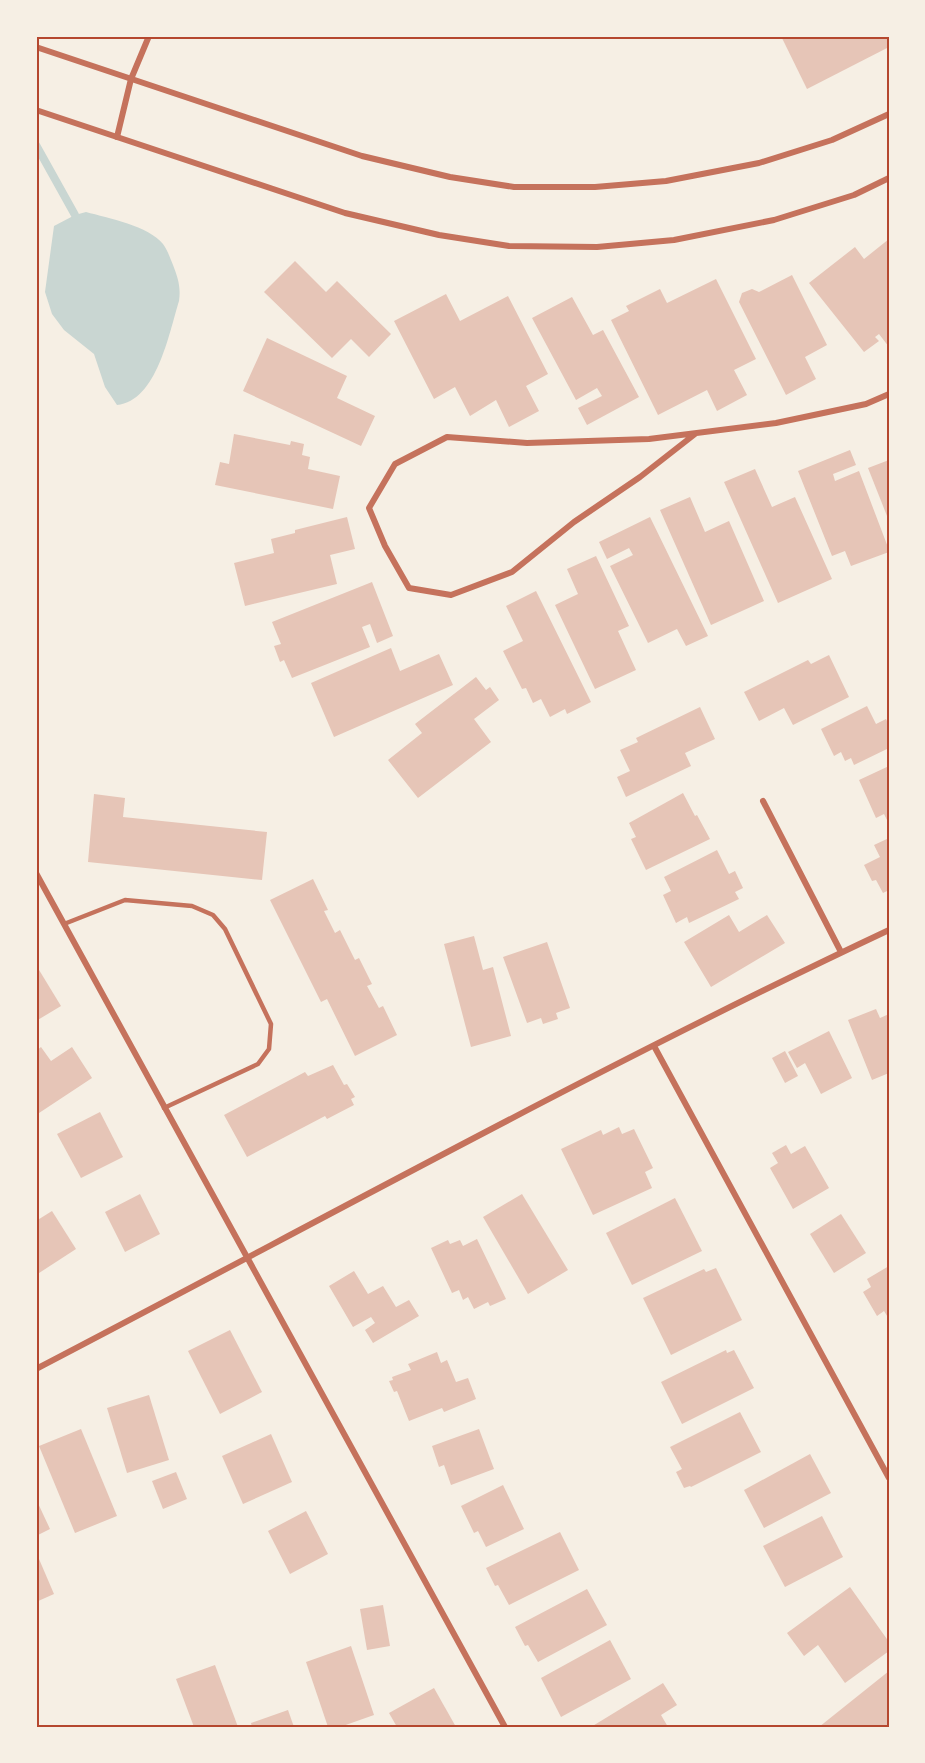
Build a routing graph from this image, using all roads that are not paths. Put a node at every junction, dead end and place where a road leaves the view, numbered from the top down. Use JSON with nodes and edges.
{"nodes":[{"id":1,"x":149,"y":36,"type":"edge"},
{"id":2,"x":36,"y":47,"type":"edge"},
{"id":3,"x":131,"y":79,"type":"junction"},
{"id":4,"x":36,"y":110,"type":"edge"},
{"id":5,"x":889,"y":114,"type":"edge"},
{"id":6,"x":117,"y":137,"type":"junction"},
{"id":7,"x":889,"y":178,"type":"edge"},
{"id":8,"x":889,"y":394,"type":"edge"},
{"id":9,"x":694,"y":434,"type":"junction"},
{"id":10,"x":763,"y":801,"type":"dead end"},
{"id":11,"x":36,"y":873,"type":"edge"},
{"id":12,"x":64,"y":924,"type":"junction"},
{"id":13,"x":889,"y":930,"type":"edge"},
{"id":14,"x":841,"y":952,"type":"junction"},
{"id":15,"x":654,"y":1046,"type":"junction"},
{"id":16,"x":164,"y":1108,"type":"junction"},
{"id":17,"x":248,"y":1259,"type":"junction"},
{"id":18,"x":36,"y":1369,"type":"edge"},
{"id":19,"x":889,"y":1478,"type":"edge"},
{"id":20,"x":505,"y":1727,"type":"edge"}],
"edges":[{"from":1,"to":3,"type":"street"},
{"from":2,"to":3,"type":"street"},
{"from":3,"to":5,"type":"street"},
{"from":3,"to":6,"type":"street"},
{"from":4,"to":6,"type":"street"},
{"from":6,"to":7,"type":"street"},
{"from":8,"to":9,"type":"street"},
{"from":9,"to":9,"type":"street"},
{"from":10,"to":14,"type":"street"},
{"from":11,"to":12,"type":"street"},
{"from":12,"to":16,"type":"street"},
{"from":12,"to":16,"type":"lane"},
{"from":13,"to":14,"type":"street"},
{"from":14,"to":15,"type":"street"},
{"from":15,"to":17,"type":"street"},
{"from":15,"to":19,"type":"street"},
{"from":16,"to":17,"type":"street"},
{"from":17,"to":18,"type":"street"},
{"from":17,"to":20,"type":"street"}]}
